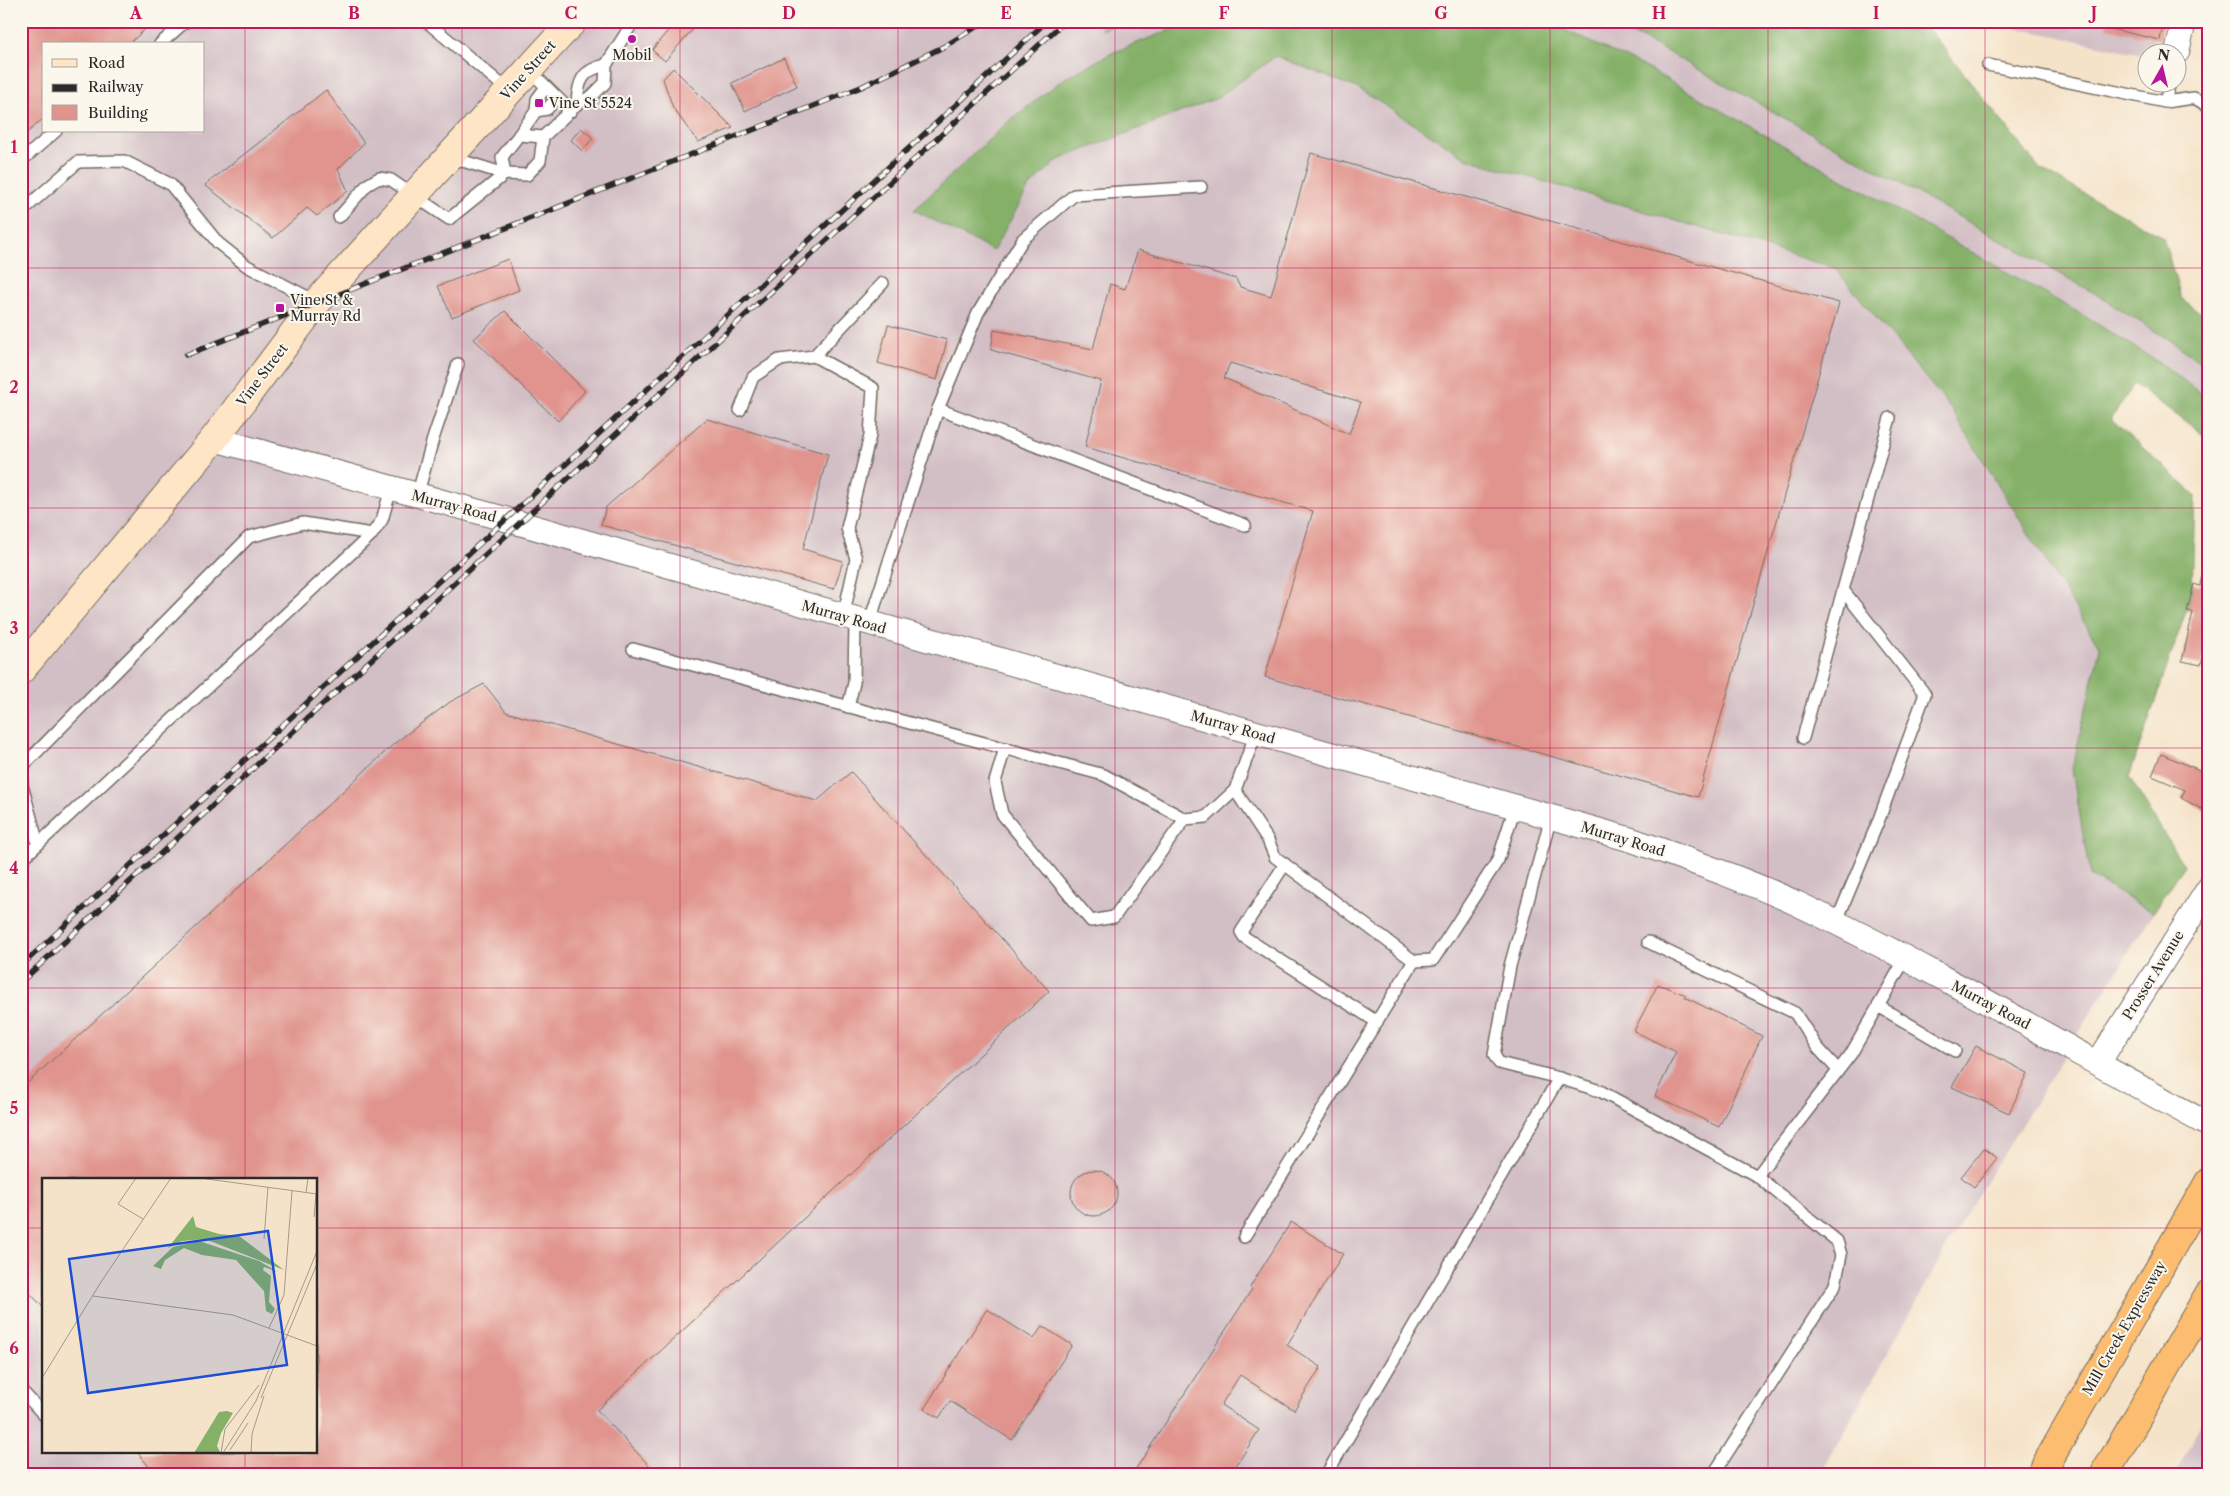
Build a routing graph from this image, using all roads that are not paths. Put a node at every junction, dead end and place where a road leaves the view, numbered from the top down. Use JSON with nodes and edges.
{"nodes":[{"id":1,"x":186,"y":21,"type":"edge"},
{"id":2,"x":426,"y":21,"type":"edge"},
{"id":3,"x":573,"y":21,"type":"edge"},
{"id":4,"x":628,"y":21,"type":"edge"},
{"id":5,"x":2184,"y":21,"type":"edge"},
{"id":6,"x":162,"y":42,"type":"edge"},
{"id":7,"x":2179,"y":42,"type":"edge"},
{"id":8,"x":1988,"y":64,"type":"dead end"},
{"id":9,"x":606,"y":65,"type":"junction"},
{"id":10,"x":537,"y":78,"type":"junction"},
{"id":11,"x":508,"y":91,"type":"junction"},
{"id":12,"x":2168,"y":92,"type":"edge"},
{"id":13,"x":557,"y":98,"type":"junction"},
{"id":14,"x":2165,"y":102,"type":"junction"},
{"id":15,"x":2209,"y":106,"type":"edge"},
{"id":16,"x":574,"y":107,"type":"junction"},
{"id":17,"x":536,"y":111,"type":"junction"},
{"id":18,"x":55,"y":132,"type":"edge"},
{"id":19,"x":518,"y":136,"type":"junction"},
{"id":20,"x":543,"y":137,"type":"junction"},
{"id":21,"x":450,"y":157,"type":"junction"},
{"id":22,"x":21,"y":161,"type":"edge"},
{"id":23,"x":505,"y":174,"type":"junction"},
{"id":24,"x":1201,"y":187,"type":"dead end"},
{"id":25,"x":414,"y":198,"type":"junction"},
{"id":26,"x":21,"y":212,"type":"edge"},
{"id":27,"x":338,"y":217,"type":"dead end"},
{"id":28,"x":883,"y":283,"type":"dead end"},
{"id":29,"x":317,"y":302,"type":"junction"},
{"id":30,"x":814,"y":356,"type":"junction"},
{"id":31,"x":458,"y":364,"type":"dead end"},
{"id":32,"x":938,"y":409,"type":"junction"},
{"id":33,"x":740,"y":410,"type":"dead end"},
{"id":34,"x":1890,"y":418,"type":"dead end"},
{"id":35,"x":214,"y":439,"type":"junction"},
{"id":36,"x":391,"y":490,"type":"junction"},
{"id":37,"x":417,"y":496,"type":"junction"},
{"id":38,"x":1245,"y":525,"type":"dead end"},
{"id":39,"x":372,"y":534,"type":"junction"},
{"id":40,"x":1843,"y":590,"type":"junction"},
{"id":41,"x":856,"y":620,"type":"junction"},
{"id":42,"x":633,"y":649,"type":"dead end"},
{"id":43,"x":21,"y":670,"type":"edge"},
{"id":44,"x":848,"y":706,"type":"junction"},
{"id":45,"x":1256,"y":734,"type":"junction"},
{"id":46,"x":1803,"y":738,"type":"dead end"},
{"id":47,"x":1005,"y":748,"type":"junction"},
{"id":48,"x":1235,"y":790,"type":"junction"},
{"id":49,"x":1515,"y":807,"type":"junction"},
{"id":50,"x":1551,"y":817,"type":"junction"},
{"id":51,"x":1185,"y":819,"type":"junction"},
{"id":52,"x":38,"y":844,"type":"junction"},
{"id":53,"x":21,"y":860,"type":"edge"},
{"id":54,"x":1285,"y":864,"type":"junction"},
{"id":55,"x":2209,"y":888,"type":"edge"},
{"id":56,"x":1836,"y":924,"type":"junction"},
{"id":57,"x":1648,"y":942,"type":"dead end"},
{"id":58,"x":1905,"y":959,"type":"junction"},
{"id":59,"x":1414,"y":961,"type":"junction"},
{"id":60,"x":1878,"y":1006,"type":"junction"},
{"id":61,"x":1377,"y":1022,"type":"junction"},
{"id":62,"x":1955,"y":1051,"type":"dead end"},
{"id":63,"x":2098,"y":1063,"type":"junction"},
{"id":64,"x":1838,"y":1070,"type":"junction"},
{"id":65,"x":1559,"y":1078,"type":"junction"},
{"id":66,"x":2209,"y":1125,"type":"edge"},
{"id":67,"x":1757,"y":1176,"type":"junction"},
{"id":68,"x":2204,"y":1190,"type":"edge"},
{"id":69,"x":1244,"y":1237,"type":"dead end"},
{"id":70,"x":2209,"y":1294,"type":"edge"},
{"id":71,"x":21,"y":1390,"type":"edge"},
{"id":72,"x":42,"y":1413,"type":"edge"},
{"id":73,"x":1326,"y":1475,"type":"edge"},
{"id":74,"x":1713,"y":1475,"type":"edge"},
{"id":75,"x":2040,"y":1475,"type":"edge"},
{"id":76,"x":2104,"y":1475,"type":"edge"}],
"edges":[{"from":1,"to":6,"type":"lane"},
{"from":2,"to":11,"type":"lane"},
{"from":3,"to":10,"type":"main road","name":"Vine Street"},
{"from":4,"to":9,"type":"lane"},
{"from":5,"to":7,"type":"street"},
{"from":8,"to":14,"type":"lane"},
{"from":9,"to":16,"type":"lane"},
{"from":9,"to":16,"type":"lane"},
{"from":10,"to":11,"type":"main road","name":"Vine Street"},
{"from":10,"to":13,"type":"lane"},
{"from":10,"to":17,"type":"lane"},
{"from":11,"to":21,"type":"main road","name":"Vine Street"},
{"from":12,"to":14,"type":"lane"},
{"from":13,"to":16,"type":"lane"},
{"from":13,"to":17,"type":"lane"},
{"from":14,"to":15,"type":"lane"},
{"from":16,"to":20,"type":"lane"},
{"from":17,"to":19,"type":"lane"},
{"from":18,"to":22,"type":"lane"},
{"from":19,"to":20,"type":"lane"},
{"from":19,"to":23,"type":"lane"},
{"from":20,"to":23,"type":"lane"},
{"from":21,"to":23,"type":"lane"},
{"from":21,"to":25,"type":"main road","name":"Vine Street"},
{"from":23,"to":25,"type":"lane"},
{"from":24,"to":32,"type":"lane"},
{"from":25,"to":27,"type":"lane"},
{"from":25,"to":29,"type":"main road","name":"Vine Street"},
{"from":26,"to":29,"type":"lane"},
{"from":28,"to":30,"type":"lane"},
{"from":29,"to":35,"type":"main road","name":"Vine Street"},
{"from":30,"to":33,"type":"lane"},
{"from":30,"to":41,"type":"lane"},
{"from":31,"to":37,"type":"lane"},
{"from":32,"to":38,"type":"lane"},
{"from":32,"to":41,"type":"lane"},
{"from":34,"to":40,"type":"lane"},
{"from":35,"to":36,"type":"street","name":"Murray Road"},
{"from":35,"to":43,"type":"main road","name":"Vine Street"},
{"from":36,"to":37,"type":"street","name":"Murray Road"},
{"from":36,"to":39,"type":"lane"},
{"from":37,"to":41,"type":"street","name":"Murray Road"},
{"from":39,"to":52,"type":"lane"},
{"from":39,"to":52,"type":"lane"},
{"from":40,"to":46,"type":"lane"},
{"from":40,"to":56,"type":"lane"},
{"from":41,"to":44,"type":"lane"},
{"from":41,"to":45,"type":"street","name":"Murray Road"},
{"from":42,"to":44,"type":"lane"},
{"from":44,"to":47,"type":"lane"},
{"from":45,"to":48,"type":"lane"},
{"from":45,"to":49,"type":"street","name":"Murray Road"},
{"from":47,"to":51,"type":"lane"},
{"from":47,"to":51,"type":"lane"},
{"from":48,"to":51,"type":"lane"},
{"from":48,"to":54,"type":"lane"},
{"from":49,"to":50,"type":"street","name":"Murray Road"},
{"from":49,"to":59,"type":"lane"},
{"from":50,"to":56,"type":"street","name":"Murray Road"},
{"from":50,"to":65,"type":"lane"},
{"from":52,"to":53,"type":"lane"},
{"from":54,"to":59,"type":"lane"},
{"from":54,"to":61,"type":"lane"},
{"from":55,"to":63,"type":"street","name":"Prosser Avenue"},
{"from":56,"to":58,"type":"street","name":"Murray Road"},
{"from":57,"to":64,"type":"lane"},
{"from":58,"to":60,"type":"lane"},
{"from":58,"to":63,"type":"street","name":"Murray Road"},
{"from":59,"to":61,"type":"lane"},
{"from":60,"to":62,"type":"lane"},
{"from":60,"to":64,"type":"lane"},
{"from":61,"to":69,"type":"lane"},
{"from":63,"to":66,"type":"street","name":"Murray Road"},
{"from":64,"to":67,"type":"lane"},
{"from":65,"to":67,"type":"lane"},
{"from":65,"to":73,"type":"lane"},
{"from":67,"to":74,"type":"lane"},
{"from":68,"to":75,"type":"highway","name":"Mill Creek Expressway"},
{"from":70,"to":76,"type":"highway"},
{"from":71,"to":72,"type":"lane"}]}
